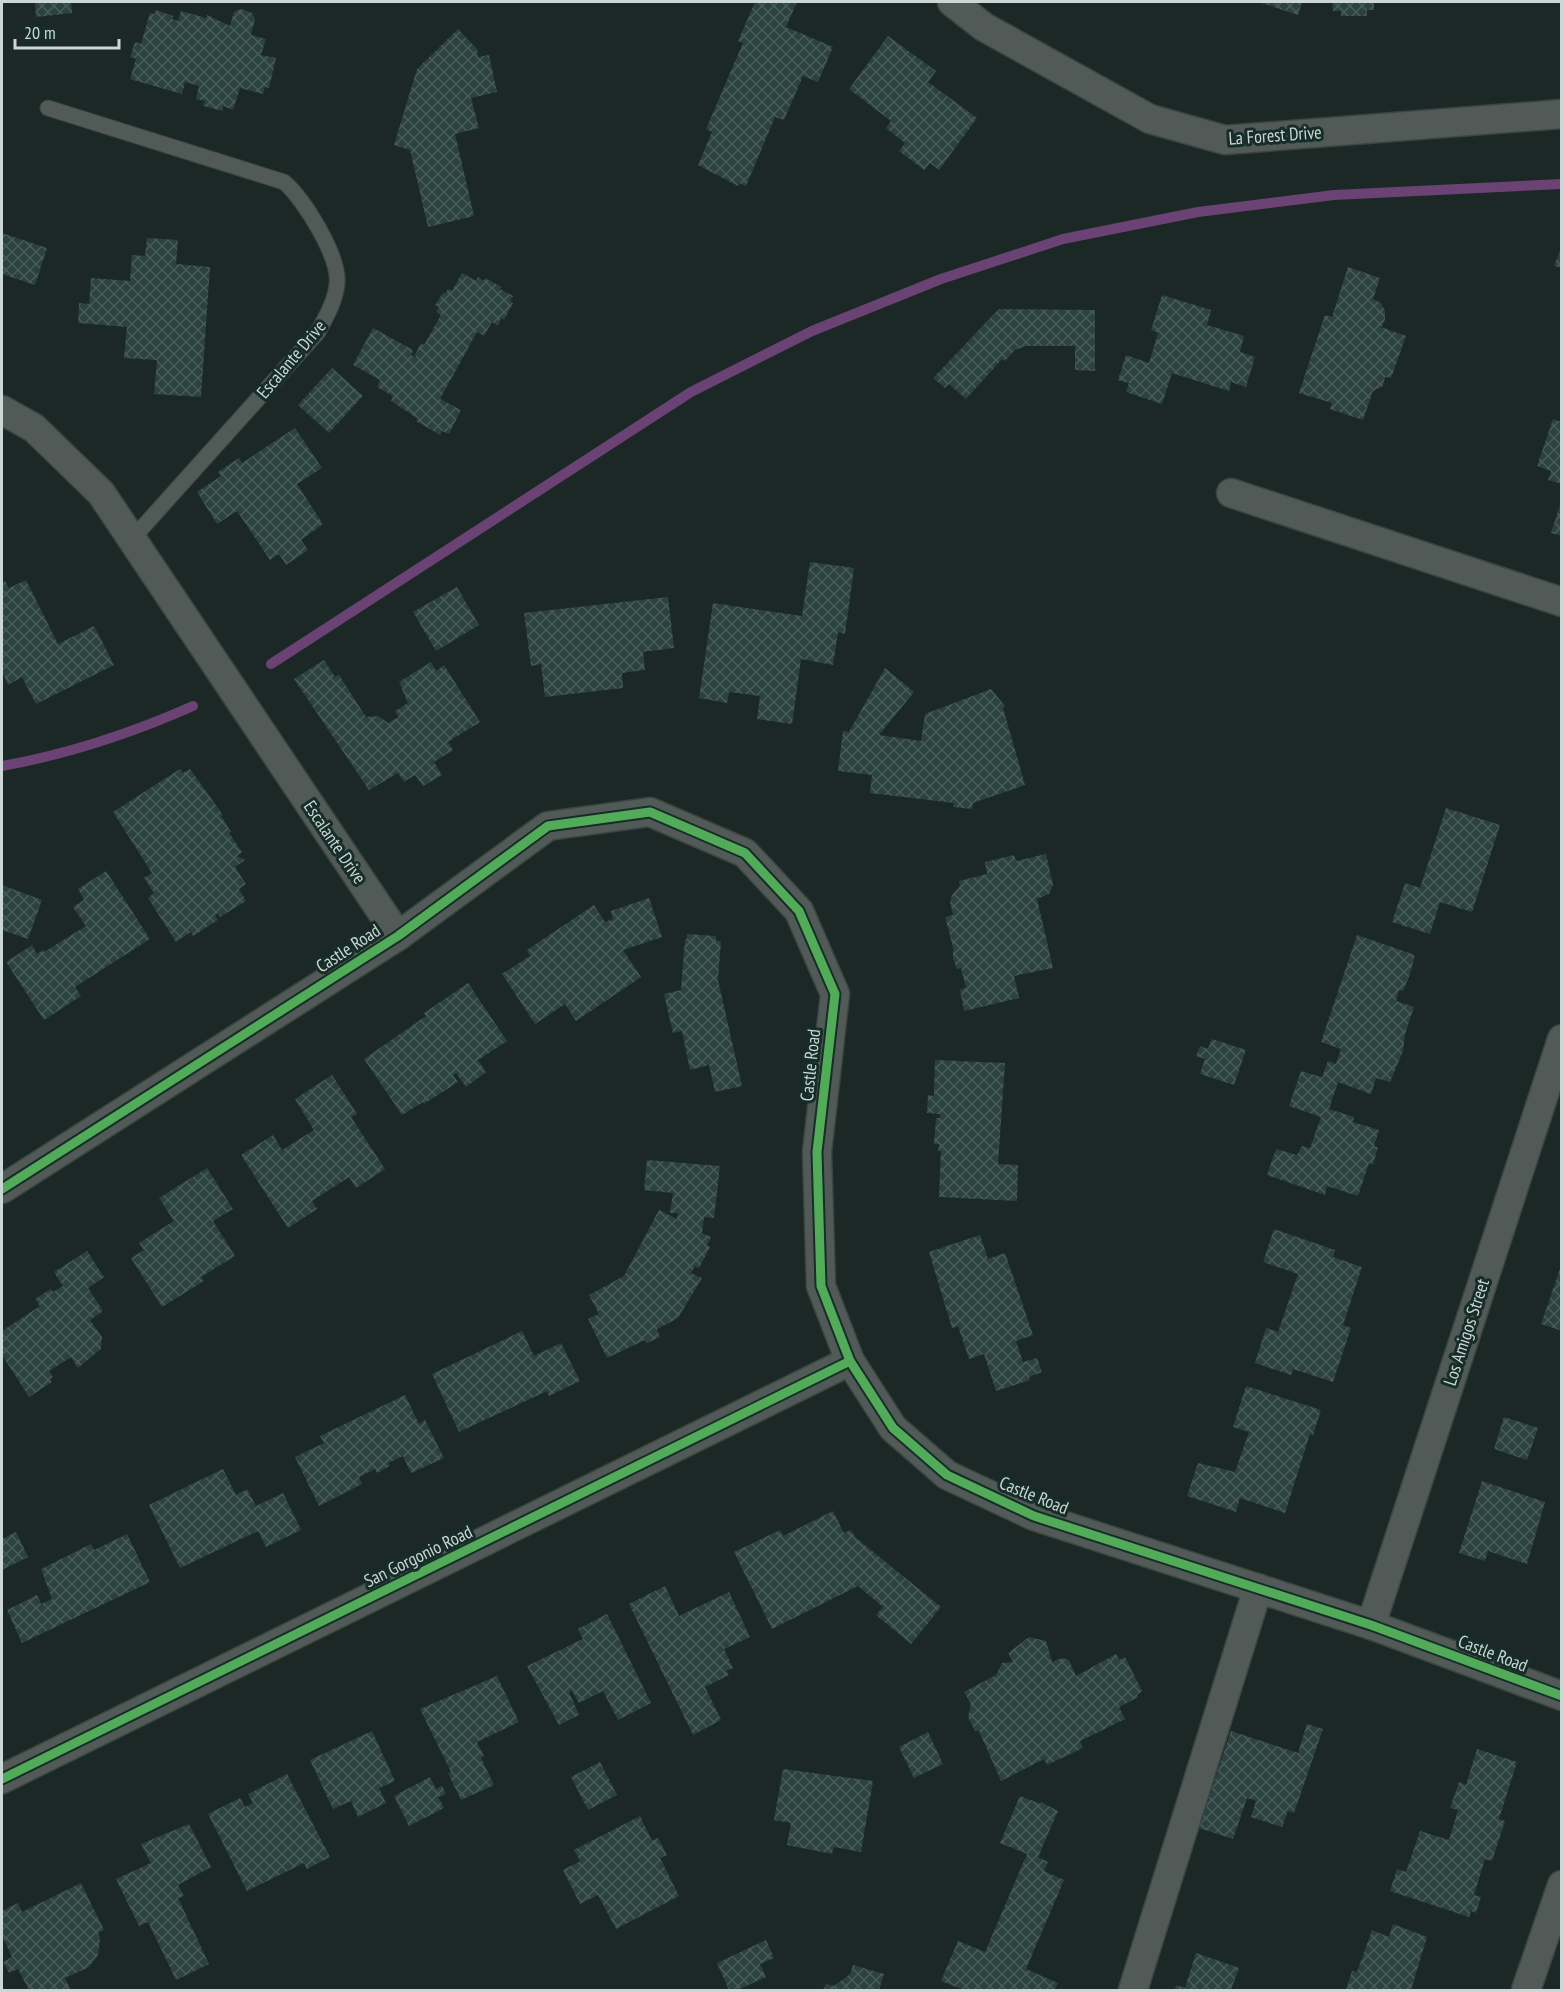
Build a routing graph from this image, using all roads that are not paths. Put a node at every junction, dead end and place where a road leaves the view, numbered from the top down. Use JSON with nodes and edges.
{"nodes":[{"id":1,"x":952,"y":2,"type":"edge"},
{"id":2,"x":48,"y":108,"type":"dead end"},
{"id":3,"x":1562,"y":114,"type":"edge"},
{"id":4,"x":2,"y":410,"type":"edge"},
{"id":5,"x":1231,"y":493,"type":"dead end"},
{"id":6,"x":133,"y":538,"type":"junction"},
{"id":7,"x":1562,"y":603,"type":"edge"},
{"id":8,"x":398,"y":936,"type":"junction"},
{"id":9,"x":1562,"y":1039,"type":"edge"},
{"id":10,"x":2,"y":1189,"type":"edge"},
{"id":11,"x":850,"y":1361,"type":"junction"},
{"id":12,"x":1258,"y":1588,"type":"junction"},
{"id":13,"x":1371,"y":1625,"type":"junction"},
{"id":14,"x":1562,"y":1696,"type":"edge"},
{"id":15,"x":2,"y":1779,"type":"edge"},
{"id":16,"x":1562,"y":1885,"type":"edge"},
{"id":17,"x":1133,"y":1990,"type":"edge"},
{"id":18,"x":1526,"y":1990,"type":"edge"}],
"edges":[{"from":1,"to":3,"type":"street","name":"La Forest Drive"},
{"from":2,"to":6,"type":"lane","name":"Escalante Drive"},
{"from":4,"to":6,"type":"street","name":"Escalante Drive"},
{"from":5,"to":7,"type":"street"},
{"from":6,"to":8,"type":"street","name":"Escalante Drive"},
{"from":8,"to":10,"type":"street","name":"Castle Road"},
{"from":8,"to":11,"type":"street","name":"Castle Road"},
{"from":9,"to":13,"type":"street","name":"Los Amigos Street"},
{"from":11,"to":12,"type":"street","name":"Castle Road"},
{"from":11,"to":15,"type":"street","name":"San Gorgonio Road"},
{"from":12,"to":13,"type":"street","name":"Castle Road"},
{"from":12,"to":17,"type":"street"},
{"from":13,"to":14,"type":"street","name":"Castle Road"},
{"from":16,"to":18,"type":"street"}]}
